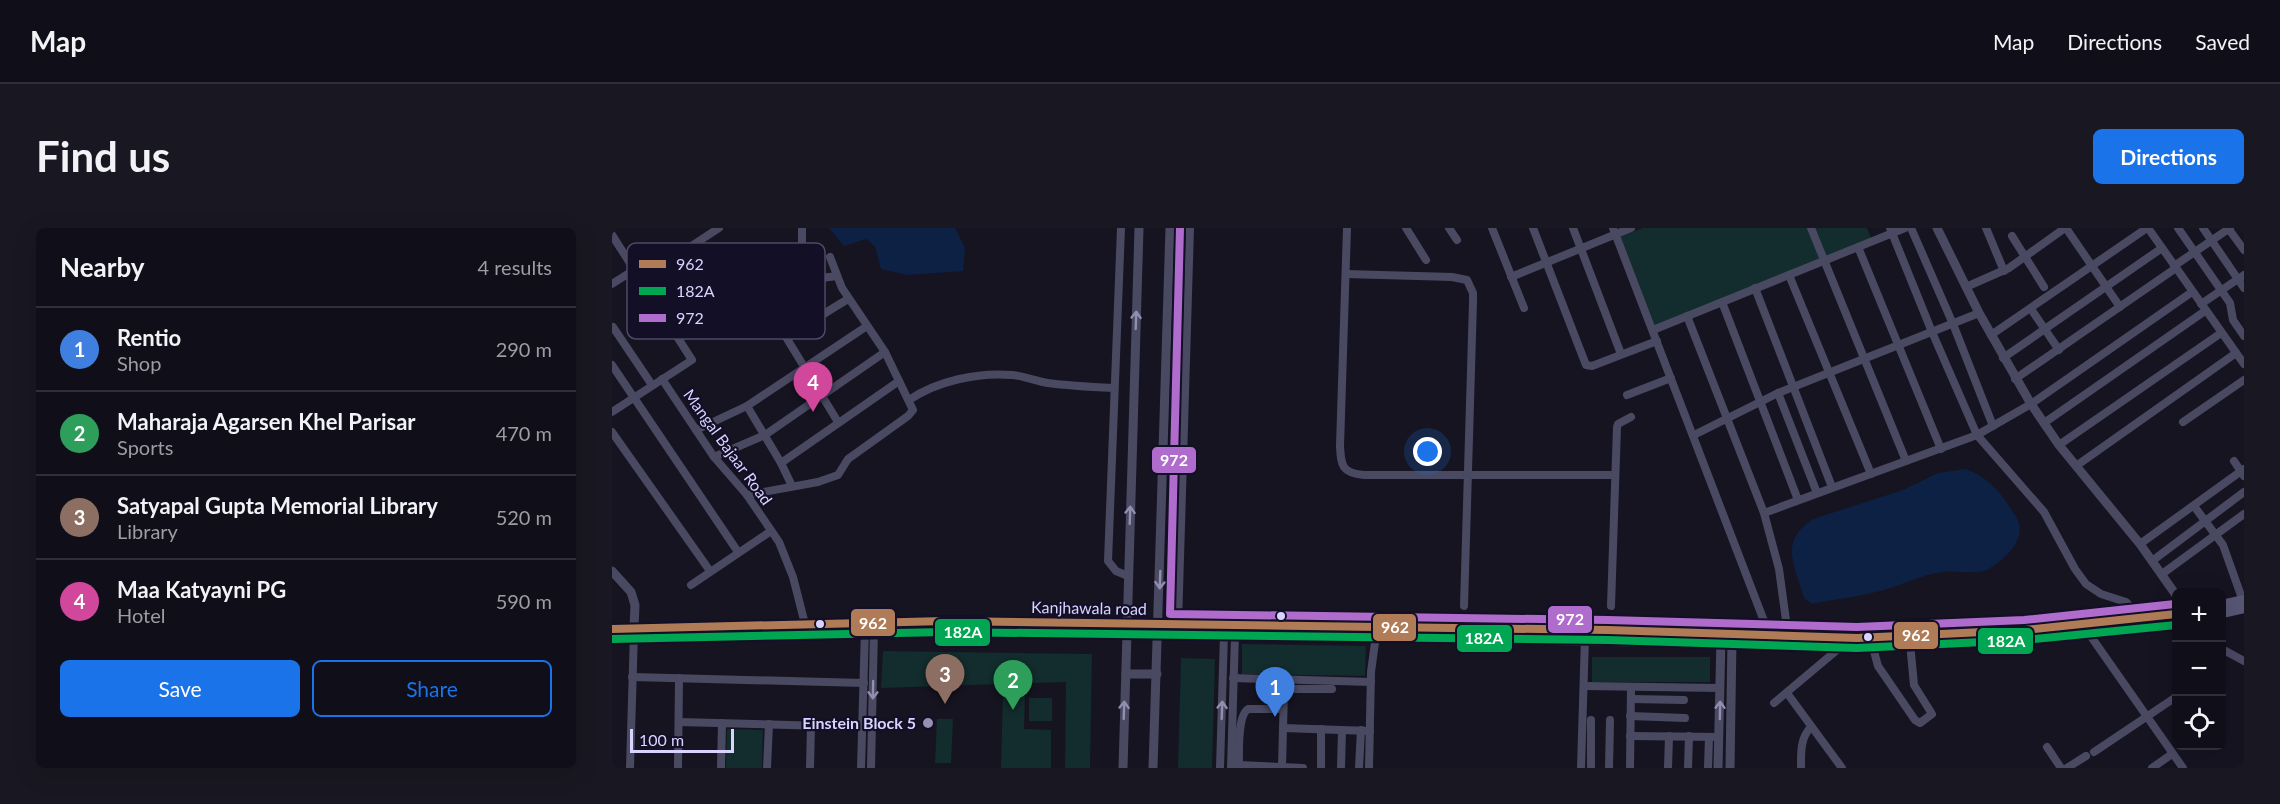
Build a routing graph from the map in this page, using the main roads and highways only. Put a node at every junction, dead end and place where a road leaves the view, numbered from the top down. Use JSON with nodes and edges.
{"nodes":[{"id":1,"x":2244,"y":603,"type":"edge"},
{"id":2,"x":2226,"y":604,"type":"edge"},
{"id":3,"x":2226,"y":611,"type":"edge"},
{"id":4,"x":2172,"y":614,"type":"edge"},
{"id":5,"x":2172,"y":622,"type":"edge"},
{"id":6,"x":870,"y":627,"type":"junction"},
{"id":7,"x":1159,"y":628,"type":"junction"},
{"id":8,"x":2085,"y":628,"type":"junction"},
{"id":9,"x":612,"y":629,"type":"edge"},
{"id":10,"x":634,"y":632,"type":"junction"},
{"id":11,"x":1377,"y":632,"type":"junction"},
{"id":12,"x":612,"y":637,"type":"edge"},
{"id":13,"x":1727,"y":638,"type":"junction"}],
"edges":[{"from":1,"to":2,"type":"main road"},
{"from":1,"to":3,"type":"main road"},
{"from":4,"to":8,"type":"main road","name":"Kanjhawala road"},
{"from":5,"to":8,"type":"main road","name":"Kanjhawala road"},
{"from":6,"to":7,"type":"main road","name":"Kanjhawala road"},
{"from":6,"to":10,"type":"main road","name":"Kanjhawala road"},
{"from":6,"to":10,"type":"main road","name":"Kanjhawala road"},
{"from":7,"to":11,"type":"main road","name":"Kanjhawala road"},
{"from":7,"to":11,"type":"main road","name":"Kanjhawala road"},
{"from":8,"to":13,"type":"main road","name":"Kanjhawala road"},
{"from":8,"to":13,"type":"main road","name":"Kanjhawala road"},
{"from":9,"to":10,"type":"main road","name":"Kanjhawala road"},
{"from":10,"to":12,"type":"main road","name":"Kanjhawala road"},
{"from":11,"to":13,"type":"main road","name":"Kanjhawala road"}]}
